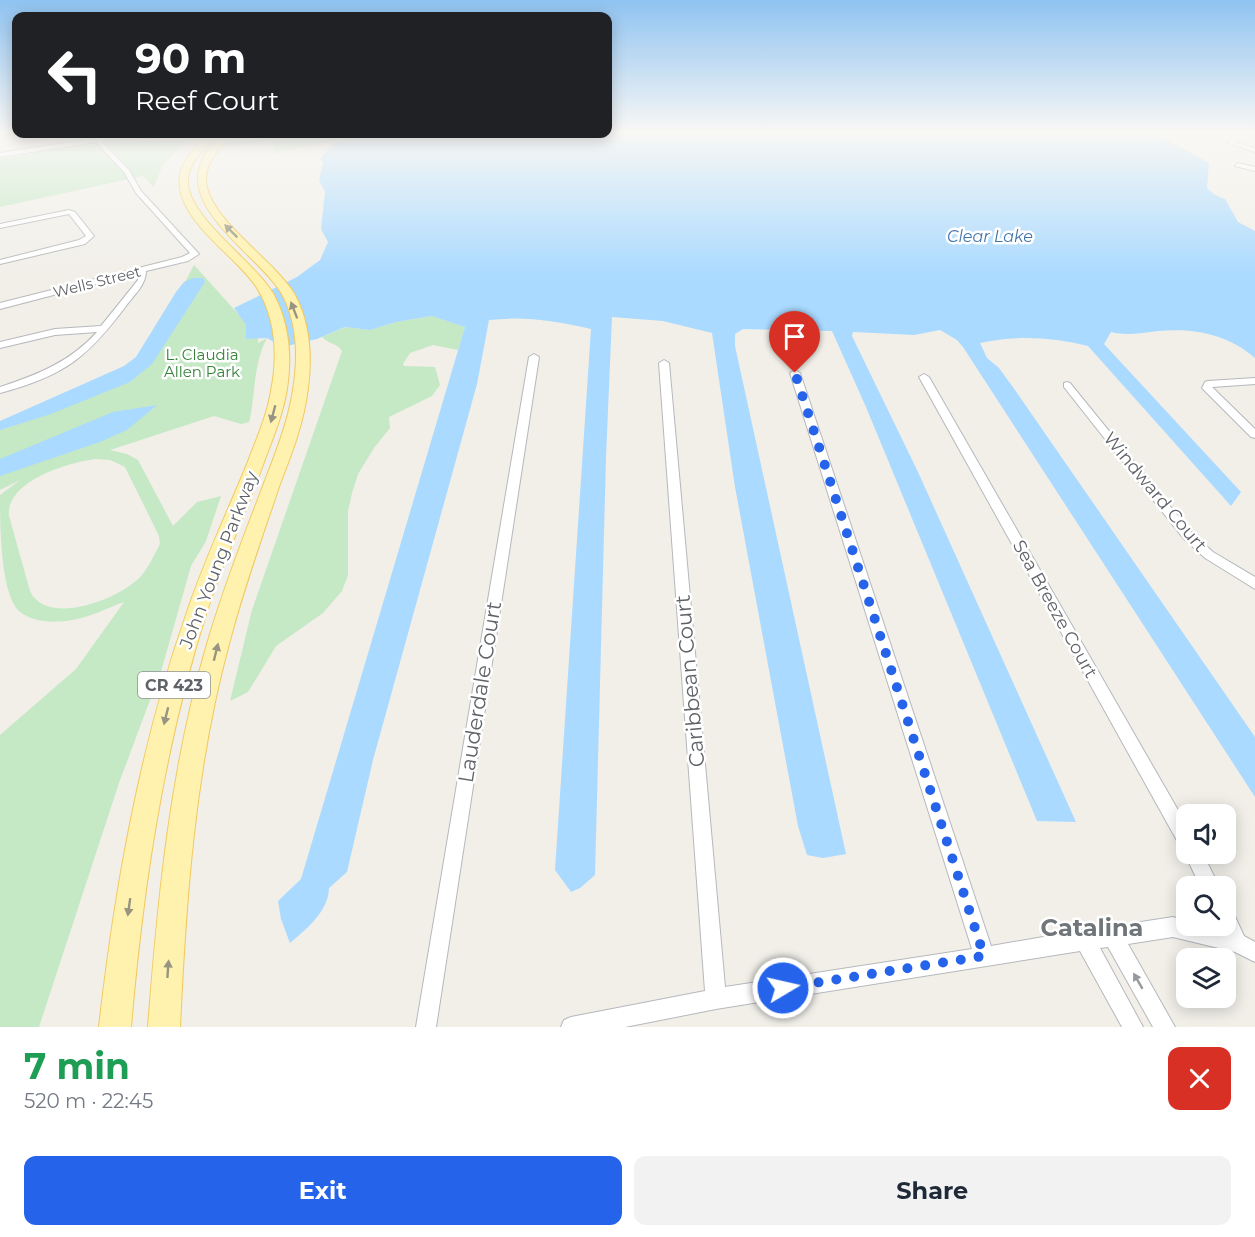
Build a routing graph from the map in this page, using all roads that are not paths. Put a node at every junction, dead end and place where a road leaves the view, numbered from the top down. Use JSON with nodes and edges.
{"nodes":[{"id":1,"x":132,"y":180,"type":"edge"},
{"id":2,"x":185,"y":180,"type":"edge"},
{"id":3,"x":202,"y":180,"type":"edge"},
{"id":4,"x":184,"y":186,"type":"junction"},
{"id":5,"x":202,"y":190,"type":"junction"},
{"id":6,"x":0,"y":226,"type":"edge"},
{"id":7,"x":0,"y":262,"type":"edge"},
{"id":8,"x":142,"y":270,"type":"junction"},
{"id":9,"x":0,"y":306,"type":"edge"},
{"id":10,"x":102,"y":329,"type":"junction"},
{"id":11,"x":0,"y":345,"type":"edge"},
{"id":12,"x":293,"y":354,"type":"junction"},
{"id":13,"x":534,"y":357,"type":"dead end"},
{"id":14,"x":664,"y":363,"type":"dead end"},
{"id":15,"x":795,"y":373,"type":"dead end"},
{"id":16,"x":924,"y":377,"type":"dead end"},
{"id":17,"x":1255,"y":381,"type":"edge"},
{"id":18,"x":1066,"y":385,"type":"dead end"},
{"id":19,"x":0,"y":390,"type":"edge"},
{"id":20,"x":1255,"y":435,"type":"edge"},
{"id":21,"x":1255,"y":584,"type":"edge"},
{"id":22,"x":1176,"y":822,"type":"edge"},
{"id":23,"x":1112,"y":935,"type":"junction"},
{"id":24,"x":1234,"y":936,"type":"edge"},
{"id":25,"x":1086,"y":942,"type":"junction"},
{"id":26,"x":1237,"y":943,"type":"junction"},
{"id":27,"x":1255,"y":952,"type":"edge"},
{"id":28,"x":984,"y":956,"type":"junction"},
{"id":29,"x":716,"y":999,"type":"junction"},
{"id":30,"x":115,"y":1027,"type":"edge"},
{"id":31,"x":164,"y":1027,"type":"edge"},
{"id":32,"x":426,"y":1027,"type":"edge"},
{"id":33,"x":571,"y":1027,"type":"edge"},
{"id":34,"x":1133,"y":1027,"type":"edge"},
{"id":35,"x":1164,"y":1027,"type":"edge"}],
"edges":[{"from":1,"to":8,"type":"street","name":"Wells Street"},
{"from":2,"to":4,"type":"main road"},
{"from":3,"to":5,"type":"main road"},
{"from":4,"to":5,"type":"main road"},
{"from":4,"to":12,"type":"main road","name":"John Young Parkway","number":"CR 423"},
{"from":12,"to":5,"type":"main road","name":"John Young Parkway","number":"CR 423","one_way":true},
{"from":6,"to":7,"type":"street"},
{"from":8,"to":9,"type":"street","name":"Wells Street"},
{"from":8,"to":10,"type":"street"},
{"from":10,"to":11,"type":"street"},
{"from":10,"to":19,"type":"street"},
{"from":12,"to":30,"type":"main road","name":"John Young Parkway","number":"CR 423","one_way":true},
{"from":31,"to":12,"type":"main road","name":"John Young Parkway","number":"CR 423","one_way":true},
{"from":13,"to":32,"type":"street","name":"Lauderdale Court"},
{"from":14,"to":29,"type":"street","name":"Caribbean Court"},
{"from":15,"to":28,"type":"street"},
{"from":16,"to":22,"type":"street","name":"Sea Breeze Court"},
{"from":17,"to":20,"type":"street"},
{"from":18,"to":21,"type":"street","name":"Windward Court"},
{"from":23,"to":25,"type":"street"},
{"from":23,"to":26,"type":"street"},
{"from":35,"to":23,"type":"street","one_way":true},
{"from":24,"to":26,"type":"street"},
{"from":25,"to":28,"type":"street"},
{"from":25,"to":34,"type":"street"},
{"from":26,"to":27,"type":"street"},
{"from":28,"to":29,"type":"street"},
{"from":29,"to":33,"type":"street"}]}
